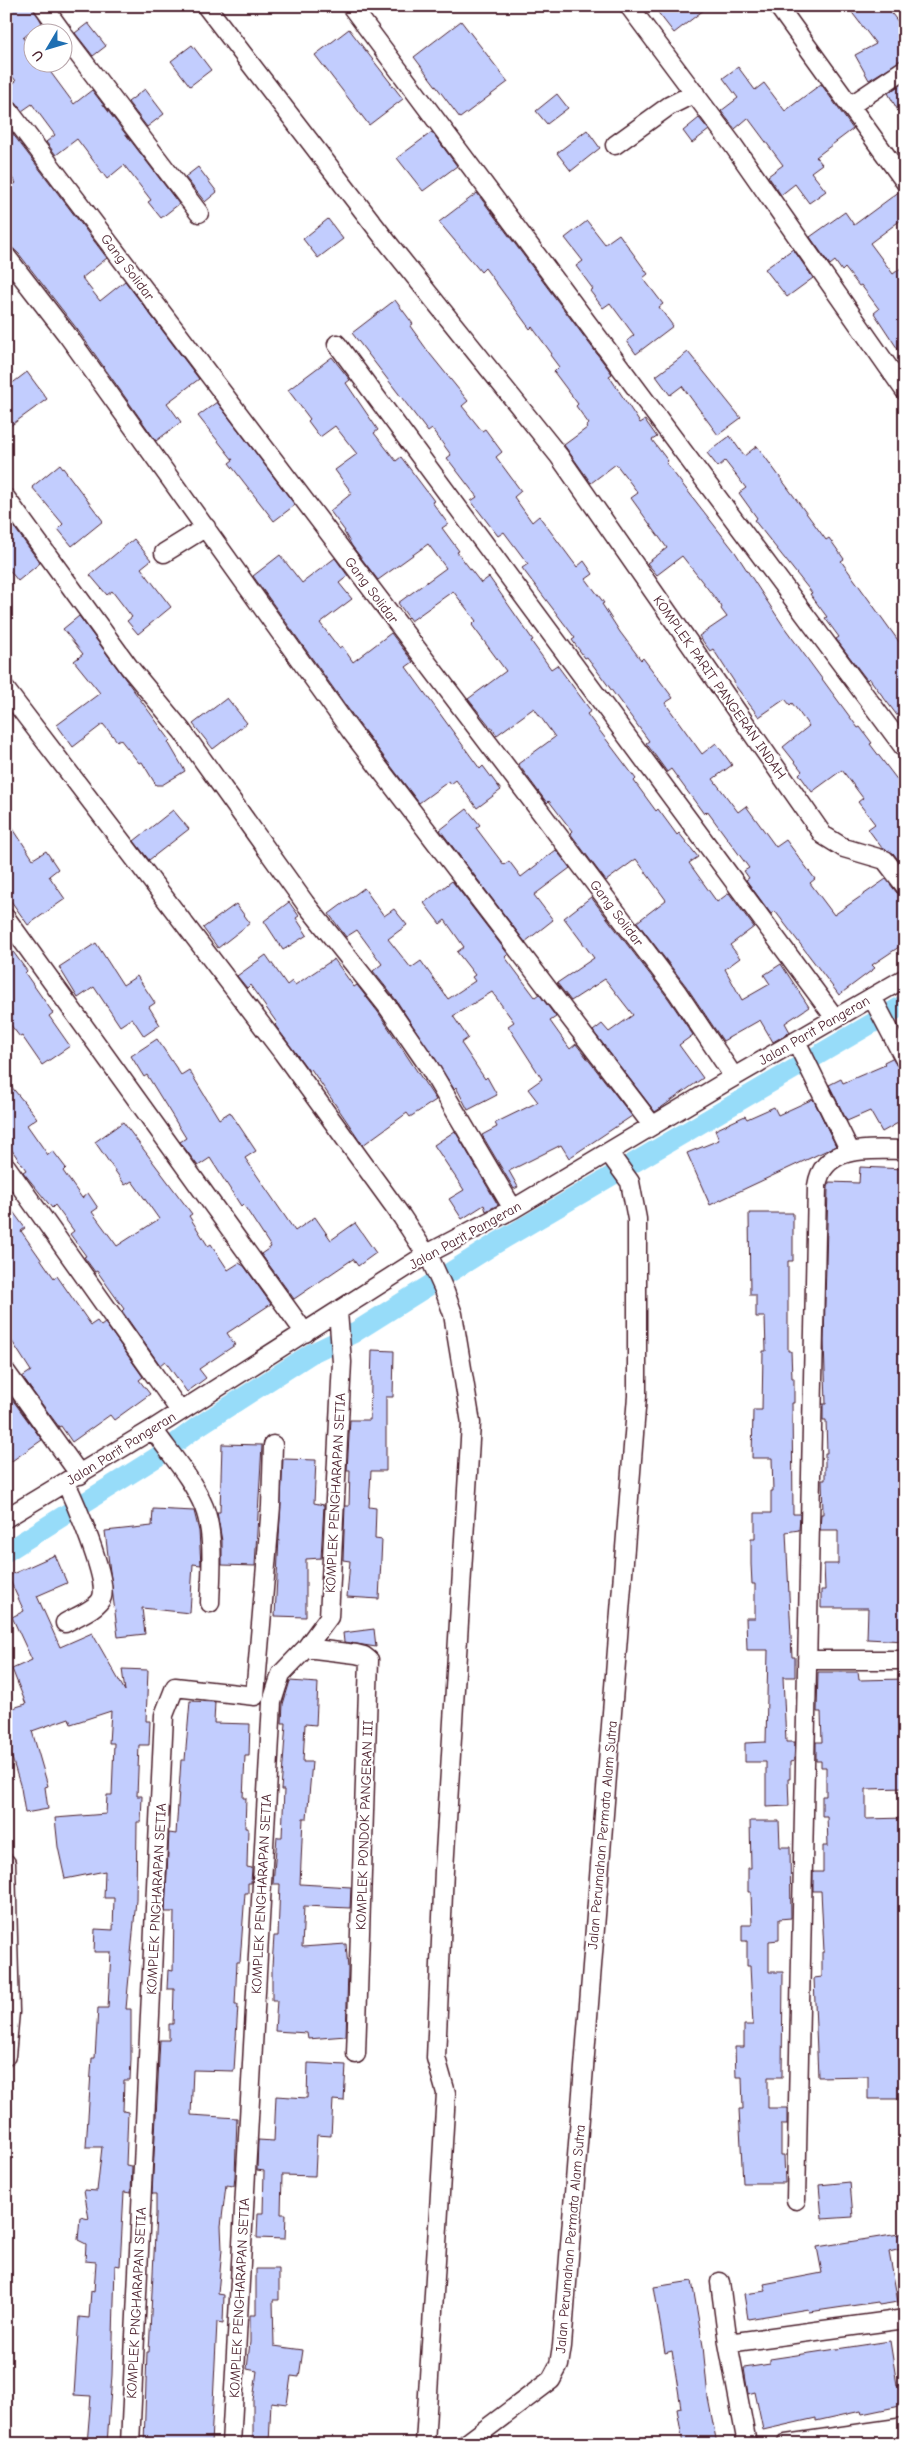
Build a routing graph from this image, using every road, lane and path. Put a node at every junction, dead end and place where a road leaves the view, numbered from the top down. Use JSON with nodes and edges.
{"nodes":[{"id":1,"x":43,"y":6,"type":"edge"},
{"id":2,"x":206,"y":6,"type":"edge"},
{"id":3,"x":351,"y":6,"type":"edge"},
{"id":4,"x":629,"y":6,"type":"edge"},
{"id":5,"x":778,"y":6,"type":"edge"},
{"id":6,"x":54,"y":22,"type":"edge"},
{"id":7,"x":72,"y":46,"type":"edge"},
{"id":8,"x":905,"y":70,"type":"edge"},
{"id":9,"x":695,"y":93,"type":"junction"},
{"id":10,"x":850,"y":106,"type":"junction"},
{"id":11,"x":6,"y":107,"type":"edge"},
{"id":12,"x":615,"y":145,"type":"dead end"},
{"id":13,"x":905,"y":182,"type":"edge"},
{"id":14,"x":199,"y":213,"type":"dead end"},
{"id":15,"x":6,"y":256,"type":"edge"},
{"id":16,"x":337,"y":344,"type":"dead end"},
{"id":17,"x":905,"y":391,"type":"edge"},
{"id":18,"x":6,"y":498,"type":"edge"},
{"id":19,"x":206,"y":527,"type":"junction"},
{"id":20,"x":164,"y":553,"type":"dead end"},
{"id":21,"x":6,"y":690,"type":"edge"},
{"id":22,"x":905,"y":749,"type":"edge"},
{"id":23,"x":905,"y":886,"type":"edge"},
{"id":24,"x":6,"y":918,"type":"edge"},
{"id":25,"x":905,"y":978,"type":"edge"},
{"id":26,"x":872,"y":997,"type":"junction"},
{"id":27,"x":835,"y":1018,"type":"junction"},
{"id":28,"x":799,"y":1047,"type":"junction"},
{"id":29,"x":905,"y":1060,"type":"edge"},
{"id":30,"x":734,"y":1077,"type":"junction"},
{"id":31,"x":652,"y":1125,"type":"junction"},
{"id":32,"x":905,"y":1150,"type":"edge"},
{"id":33,"x":850,"y":1151,"type":"junction"},
{"id":34,"x":612,"y":1157,"type":"junction"},
{"id":35,"x":6,"y":1166,"type":"edge"},
{"id":36,"x":513,"y":1209,"type":"junction"},
{"id":37,"x":430,"y":1258,"type":"junction"},
{"id":38,"x":338,"y":1318,"type":"junction"},
{"id":39,"x":305,"y":1333,"type":"junction"},
{"id":40,"x":6,"y":1372,"type":"edge"},
{"id":41,"x":180,"y":1411,"type":"junction"},
{"id":42,"x":156,"y":1434,"type":"junction"},
{"id":43,"x":273,"y":1445,"type":"dead end"},
{"id":44,"x":72,"y":1484,"type":"junction"},
{"id":45,"x":6,"y":1518,"type":"edge"},
{"id":46,"x":210,"y":1603,"type":"dead end"},
{"id":47,"x":65,"y":1623,"type":"dead end"},
{"id":48,"x":306,"y":1648,"type":"junction"},
{"id":49,"x":807,"y":1660,"type":"junction"},
{"id":50,"x":905,"y":1660,"type":"edge"},
{"id":51,"x":6,"y":1863,"type":"edge"},
{"id":52,"x":356,"y":2054,"type":"dead end"},
{"id":53,"x":6,"y":2056,"type":"edge"},
{"id":54,"x":796,"y":2200,"type":"dead end"},
{"id":55,"x":720,"y":2282,"type":"dead end"},
{"id":56,"x":905,"y":2319,"type":"edge"},
{"id":57,"x":728,"y":2344,"type":"junction"},
{"id":58,"x":905,"y":2427,"type":"edge"},
{"id":59,"x":130,"y":2444,"type":"edge"},
{"id":60,"x":231,"y":2444,"type":"edge"},
{"id":61,"x":425,"y":2444,"type":"edge"},
{"id":62,"x":466,"y":2444,"type":"edge"},
{"id":63,"x":747,"y":2444,"type":"edge"},
{"id":64,"x":786,"y":2444,"type":"edge"}],
"edges":[{"from":1,"to":6,"type":"street"},
{"from":2,"to":23,"type":"street","name":"KOMPLEK PARIT PANGERAN INDAH"},
{"from":3,"to":22,"type":"street"},
{"from":4,"to":9,"type":"street"},
{"from":5,"to":10,"type":"street"},
{"from":7,"to":14,"type":"street"},
{"from":8,"to":10,"type":"street"},
{"from":9,"to":12,"type":"street"},
{"from":9,"to":17,"type":"street"},
{"from":10,"to":13,"type":"street"},
{"from":11,"to":30,"type":"street","name":"Gang Solidar"},
{"from":15,"to":19,"type":"street"},
{"from":16,"to":27,"type":"street"},
{"from":18,"to":36,"type":"street"},
{"from":19,"to":20,"type":"street"},
{"from":19,"to":31,"type":"street"},
{"from":21,"to":37,"type":"street"},
{"from":24,"to":39,"type":"street"},
{"from":25,"to":26,"type":"street","name":"Jalan Parit Pangeran"},
{"from":26,"to":27,"type":"street","name":"Jalan Parit Pangeran"},
{"from":26,"to":29,"type":"street"},
{"from":27,"to":28,"type":"street","name":"Jalan Parit Pangeran"},
{"from":28,"to":30,"type":"street","name":"Jalan Parit Pangeran"},
{"from":28,"to":33,"type":"street"},
{"from":30,"to":31,"type":"street","name":"Jalan Parit Pangeran"},
{"from":31,"to":34,"type":"street","name":"Jalan Parit Pangeran"},
{"from":32,"to":33,"type":"street"},
{"from":33,"to":49,"type":"street"},
{"from":34,"to":36,"type":"street","name":"Jalan Parit Pangeran"},
{"from":34,"to":62,"type":"street","name":"Jalan Perumahan Permata Alam Sutra"},
{"from":35,"to":41,"type":"street"},
{"from":36,"to":37,"type":"street","name":"Jalan Parit Pangeran"},
{"from":37,"to":38,"type":"street","name":"Jalan Parit Pangeran"},
{"from":37,"to":61,"type":"street"},
{"from":38,"to":39,"type":"street","name":"Jalan Parit Pangeran"},
{"from":38,"to":48,"type":"street","name":"KOMPLEK PENGHARAPAN SETIA"},
{"from":39,"to":41,"type":"street","name":"Jalan Parit Pangeran"},
{"from":40,"to":44,"type":"street"},
{"from":41,"to":42,"type":"street","name":"Jalan Parit Pangeran"},
{"from":42,"to":44,"type":"street","name":"Jalan Parit Pangeran"},
{"from":42,"to":46,"type":"street"},
{"from":43,"to":59,"type":"street","name":"KOMPLEK PNGHARAPAN SETIA"},
{"from":44,"to":45,"type":"street","name":"Jalan Parit Pangeran"},
{"from":44,"to":47,"type":"street"},
{"from":48,"to":52,"type":"street","name":"KOMPLEK PONDOK PANGERAN III"},
{"from":48,"to":60,"type":"street","name":"KOMPLEK PENGHARAPAN SETIA"},
{"from":49,"to":50,"type":"street"},
{"from":49,"to":54,"type":"street"},
{"from":51,"to":53,"type":"street"},
{"from":55,"to":57,"type":"street"},
{"from":56,"to":57,"type":"street"},
{"from":57,"to":63,"type":"street"},
{"from":58,"to":64,"type":"street"}]}
